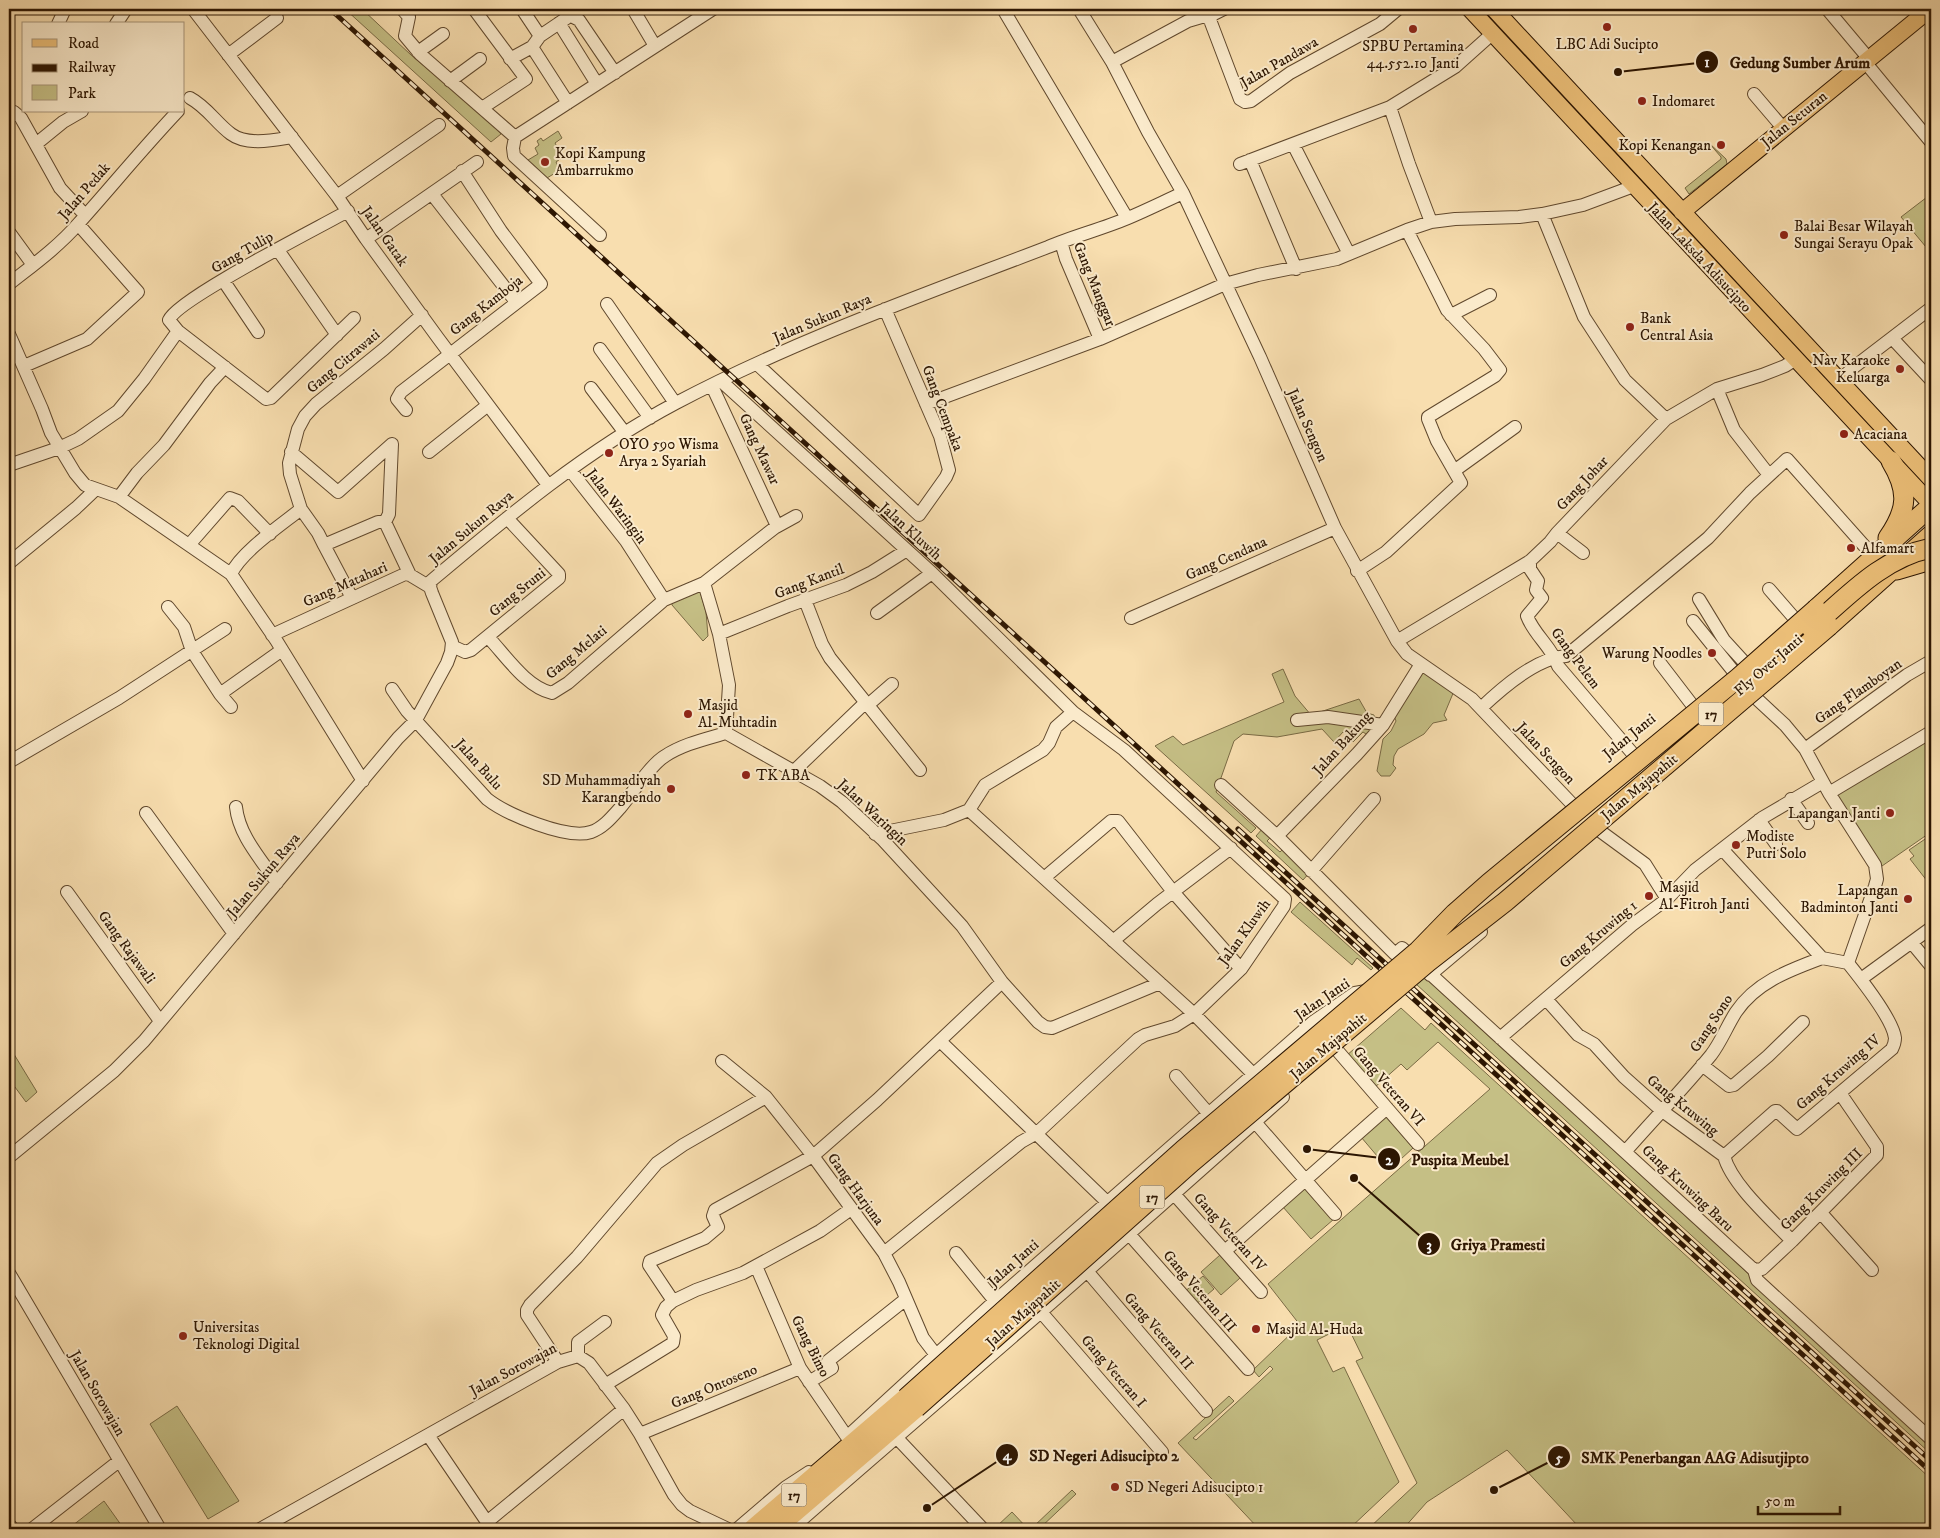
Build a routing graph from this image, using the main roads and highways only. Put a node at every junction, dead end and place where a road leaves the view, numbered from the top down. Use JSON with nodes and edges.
{"nodes":[{"id":1,"x":1470,"y":9,"type":"edge"},
{"id":2,"x":1494,"y":9,"type":"edge"},
{"id":3,"x":1930,"y":9,"type":"edge"},
{"id":4,"x":1518,"y":35,"type":"junction"},
{"id":5,"x":1501,"y":42,"type":"junction"},
{"id":6,"x":1682,"y":212,"type":"junction"},
{"id":7,"x":1800,"y":338,"type":"junction"},
{"id":8,"x":1792,"y":354,"type":"junction"},
{"id":9,"x":1839,"y":380,"type":"junction"},
{"id":10,"x":1891,"y":461,"type":"junction"},
{"id":11,"x":1931,"y":472,"type":"edge"},
{"id":12,"x":1931,"y":479,"type":"edge"},
{"id":13,"x":1931,"y":505,"type":"edge"},
{"id":14,"x":1931,"y":535,"type":"edge"},
{"id":15,"x":1931,"y":548,"type":"edge"},
{"id":16,"x":1875,"y":558,"type":"junction"},
{"id":17,"x":1931,"y":560,"type":"edge"},
{"id":18,"x":1888,"y":573,"type":"junction"},
{"id":19,"x":1497,"y":892,"type":"joint"},
{"id":20,"x":1416,"y":958,"type":"junction"},
{"id":21,"x":911,"y":1403,"type":"junction"},
{"id":22,"x":839,"y":1465,"type":"junction"},
{"id":23,"x":754,"y":1529,"type":"edge"},
{"id":24,"x":775,"y":1529,"type":"edge"}],
"edges":[{"from":1,"to":5,"type":"main road","name":"Jalan Laksda Adisucipto"},
{"from":2,"to":4,"type":"main road","name":"Jalan Laksda Adisucipto"},
{"from":3,"to":6,"type":"main road","name":"Jalan Seturan"},
{"from":4,"to":5,"type":"main road"},
{"from":4,"to":6,"type":"main road","name":"Jalan Laksda Adisucipto"},
{"from":5,"to":8,"type":"main road","name":"Jalan Laksda Adisucipto"},
{"from":6,"to":7,"type":"main road","name":"Jalan Laksda Adisucipto"},
{"from":7,"to":8,"type":"main road"},
{"from":7,"to":9,"type":"main road","name":"Jalan Laksda Adisucipto"},
{"from":8,"to":10,"type":"main road","name":"Jalan Laksda Adisucipto"},
{"from":9,"to":11,"type":"main road","name":"Jalan Laksda Adisucipto"},
{"from":9,"to":12,"type":"main road","name":"Jalan Laksda Adisucipto"},
{"from":10,"to":13,"type":"main road","name":"Jalan Laksda Adisucipto"},
{"from":10,"to":16,"type":"highway"},
{"from":13,"to":16,"type":"highway","name":"Jalan Majapahit","number":"17"},
{"from":14,"to":18,"type":"highway","number":"17"},
{"from":15,"to":19,"type":"highway","name":"Fly Over Janti","number":"17","bridge":true},
{"from":16,"to":20,"type":"highway","name":"Jalan Majapahit","number":"17","bridge":true},
{"from":17,"to":18,"type":"highway","number":"17"},
{"from":18,"to":21,"type":"highway","name":"Jalan Majapahit","number":"17","bridge":true},
{"from":19,"to":20,"type":"highway","name":"Jalan Majapahit","number":"17","bridge":true},
{"from":20,"to":21,"type":"highway","name":"Jalan Majapahit","number":"17","bridge":true},
{"from":21,"to":22,"type":"highway","name":"Jalan Majapahit","number":"17"},
{"from":22,"to":23,"type":"highway","name":"Jalan Majapahit","number":"17"},
{"from":22,"to":24,"type":"highway","name":"Jalan Majapahit","number":"17"}]}
